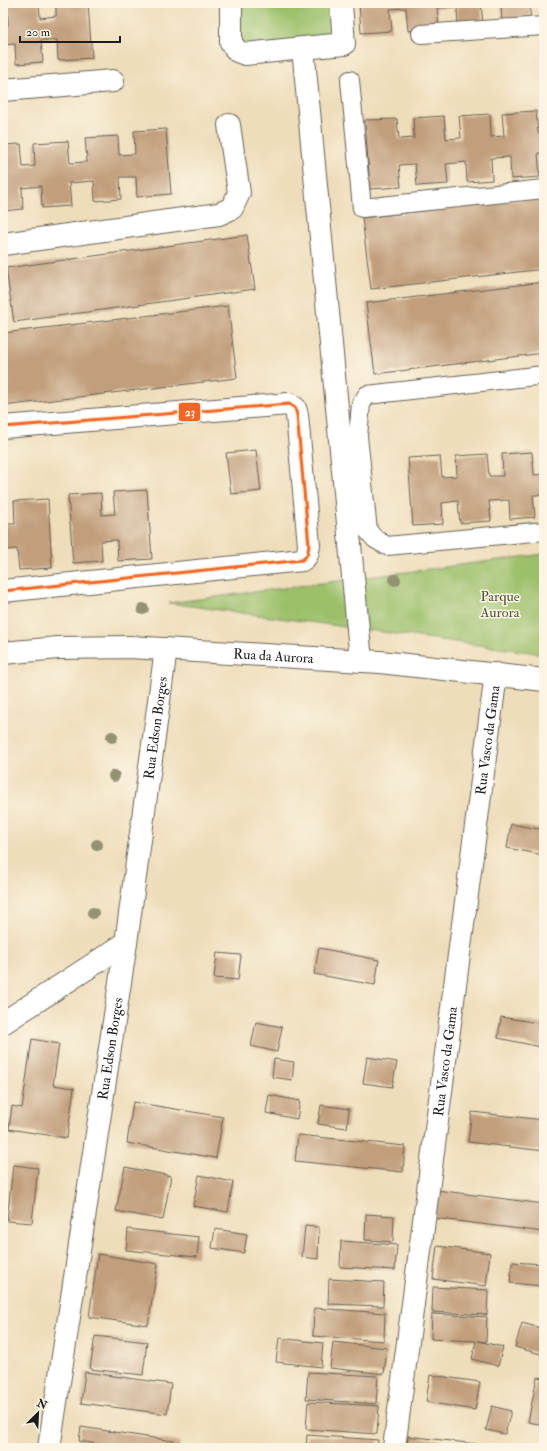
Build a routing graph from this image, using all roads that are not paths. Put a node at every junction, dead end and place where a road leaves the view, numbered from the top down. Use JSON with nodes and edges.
{"nodes":[{"id":1,"x":231,"y":3,"type":"edge"},
{"id":2,"x":341,"y":3,"type":"edge"},
{"id":3,"x":544,"y":26,"type":"edge"},
{"id":4,"x":421,"y":34,"type":"dead end"},
{"id":5,"x":302,"y":48,"type":"junction"},
{"id":6,"x":350,"y":80,"type":"dead end"},
{"id":7,"x":113,"y":81,"type":"dead end"},
{"id":8,"x":3,"y":90,"type":"edge"},
{"id":9,"x":229,"y":125,"type":"dead end"},
{"id":10,"x":544,"y":188,"type":"edge"},
{"id":11,"x":3,"y":244,"type":"edge"},
{"id":12,"x":544,"y":375,"type":"edge"},
{"id":13,"x":3,"y":427,"type":"edge"},
{"id":14,"x":544,"y":531,"type":"edge"},
{"id":15,"x":3,"y":590,"type":"edge"},
{"id":16,"x":166,"y":649,"type":"junction"},
{"id":17,"x":3,"y":653,"type":"edge"},
{"id":18,"x":361,"y":661,"type":"junction"},
{"id":19,"x":496,"y":674,"type":"junction"},
{"id":20,"x":544,"y":680,"type":"edge"},
{"id":21,"x":126,"y":943,"type":"junction"},
{"id":22,"x":3,"y":1023,"type":"edge"},
{"id":23,"x":49,"y":1448,"type":"edge"},
{"id":24,"x":394,"y":1448,"type":"edge"}],
"edges":[{"from":1,"to":5,"type":"street"},
{"from":2,"to":5,"type":"street"},
{"from":3,"to":4,"type":"lane"},
{"from":5,"to":18,"type":"street"},
{"from":6,"to":10,"type":"lane"},
{"from":7,"to":8,"type":"street"},
{"from":9,"to":11,"type":"street"},
{"from":12,"to":14,"type":"lane"},
{"from":13,"to":15,"type":"street"},
{"from":16,"to":17,"type":"street","name":"Rua da Aurora"},
{"from":16,"to":18,"type":"street","name":"Rua da Aurora"},
{"from":16,"to":21,"type":"street","name":"Rua Edson Borges"},
{"from":18,"to":19,"type":"street","name":"Rua da Aurora"},
{"from":19,"to":20,"type":"street","name":"Rua da Aurora"},
{"from":19,"to":24,"type":"street","name":"Rua Vasco da Gama"},
{"from":21,"to":22,"type":"street"},
{"from":21,"to":23,"type":"street","name":"Rua Edson Borges"}]}
